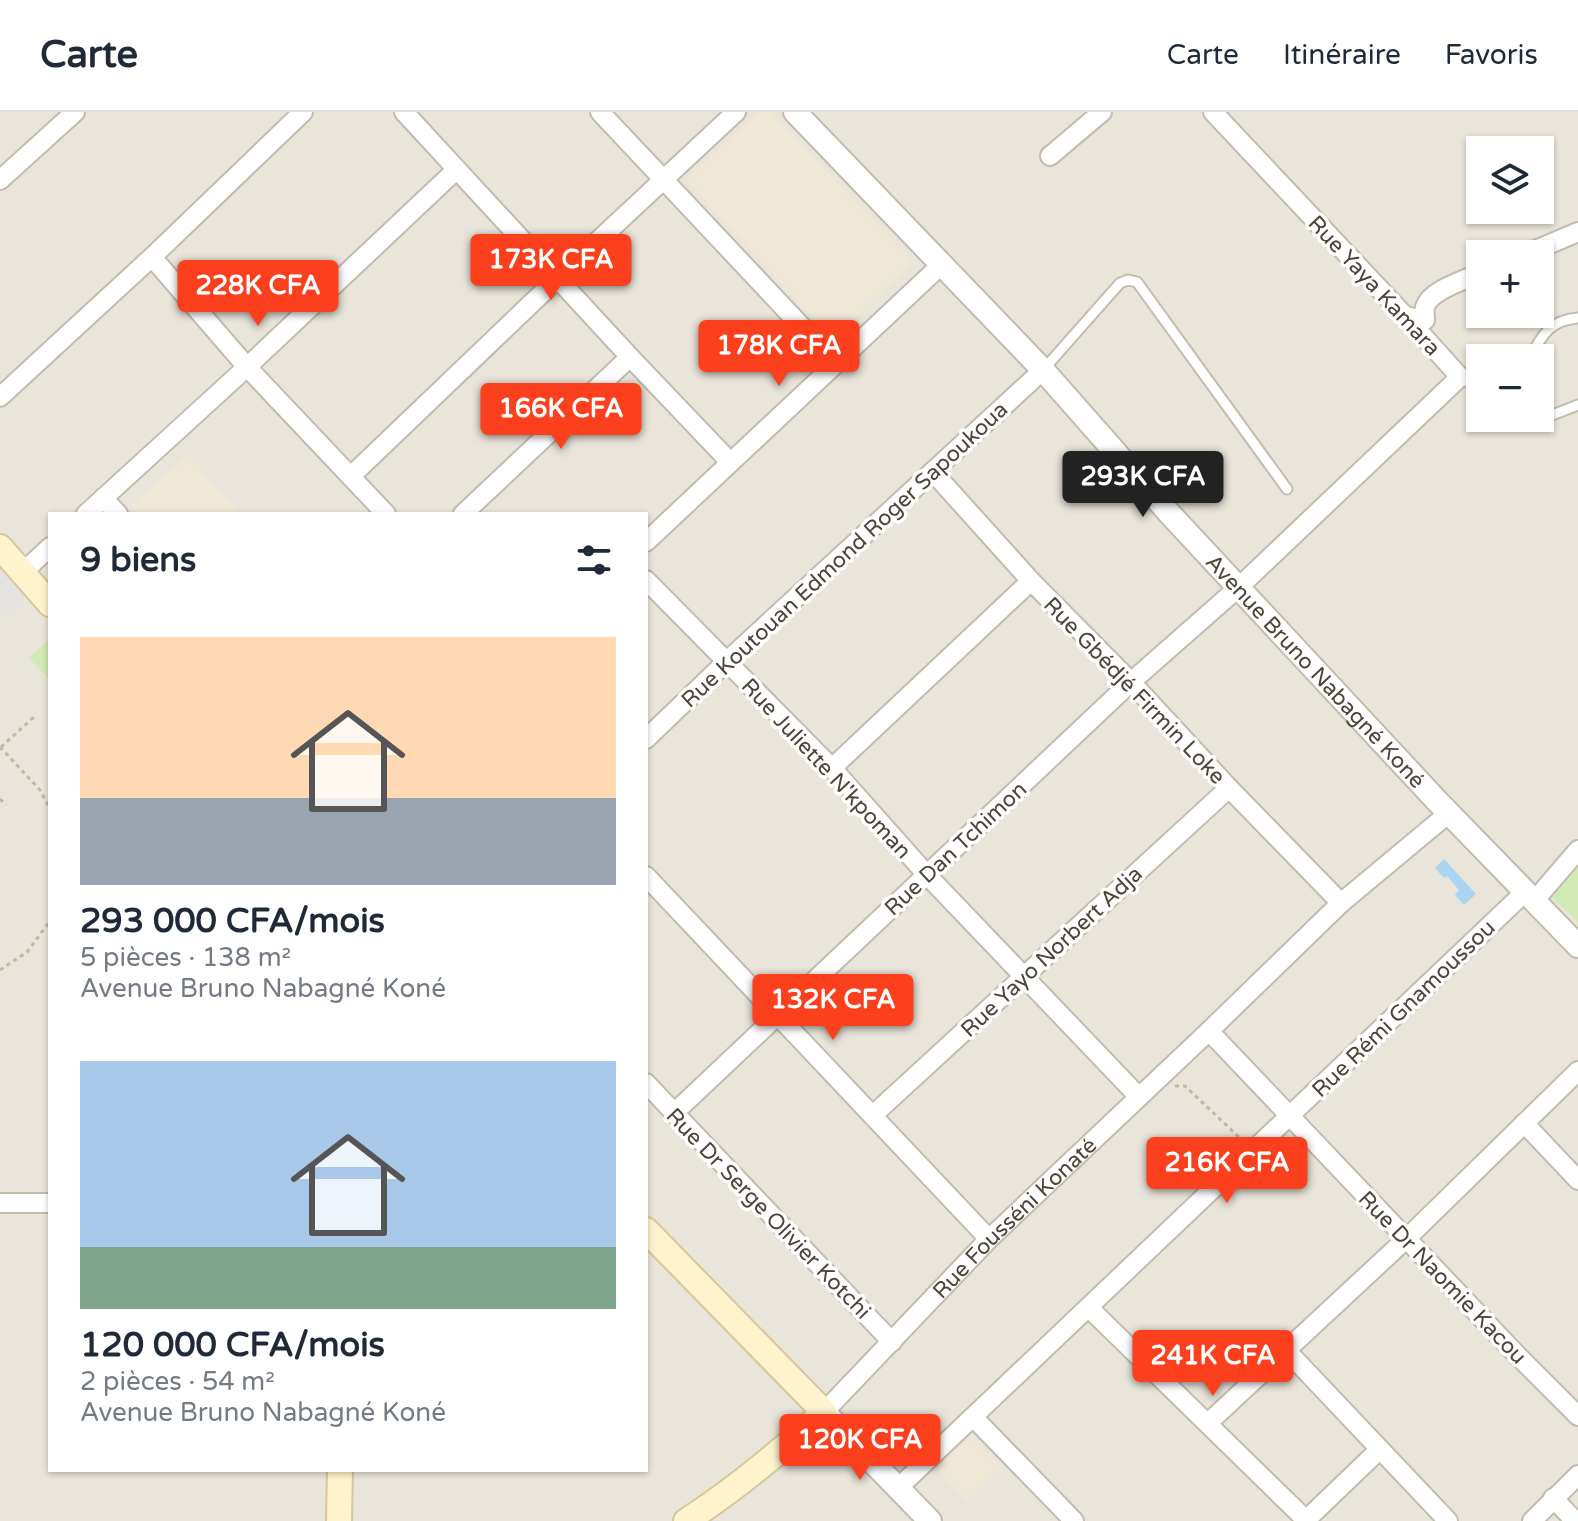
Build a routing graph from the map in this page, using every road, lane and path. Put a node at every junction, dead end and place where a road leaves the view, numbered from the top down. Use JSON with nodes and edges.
{"nodes":[{"id":1,"x":75,"y":112,"type":"edge"},
{"id":2,"x":303,"y":112,"type":"edge"},
{"id":3,"x":404,"y":112,"type":"edge"},
{"id":4,"x":600,"y":112,"type":"edge"},
{"id":5,"x":736,"y":112,"type":"edge"},
{"id":6,"x":795,"y":112,"type":"edge"},
{"id":7,"x":1102,"y":112,"type":"edge"},
{"id":8,"x":1213,"y":112,"type":"edge"},
{"id":9,"x":1050,"y":156,"type":"dead end"},
{"id":10,"x":456,"y":170,"type":"junction"},
{"id":11,"x":0,"y":180,"type":"edge"},
{"id":12,"x":664,"y":180,"type":"junction"},
{"id":13,"x":1578,"y":232,"type":"edge"},
{"id":14,"x":1554,"y":242,"type":"edge"},
{"id":15,"x":152,"y":257,"type":"junction"},
{"id":16,"x":941,"y":265,"type":"junction"},
{"id":17,"x":558,"y":278,"type":"junction"},
{"id":18,"x":1466,"y":279,"type":"edge"},
{"id":19,"x":1405,"y":316,"type":"junction"},
{"id":20,"x":1578,"y":318,"type":"edge"},
{"id":21,"x":1538,"y":344,"type":"edge"},
{"id":22,"x":630,"y":357,"type":"junction"},
{"id":23,"x":836,"y":363,"type":"junction"},
{"id":24,"x":247,"y":367,"type":"junction"},
{"id":25,"x":1043,"y":370,"type":"junction"},
{"id":26,"x":1460,"y":377,"type":"junction"},
{"id":27,"x":1466,"y":381,"type":"edge"},
{"id":28,"x":0,"y":397,"type":"edge"},
{"id":29,"x":1578,"y":405,"type":"edge"},
{"id":30,"x":1554,"y":414,"type":"edge"},
{"id":31,"x":730,"y":462,"type":"junction"},
{"id":32,"x":933,"y":472,"type":"junction"},
{"id":33,"x":351,"y":476,"type":"junction"},
{"id":34,"x":1287,"y":489,"type":"dead end"},
{"id":35,"x":103,"y":498,"type":"junction"},
{"id":36,"x":88,"y":512,"type":"edge"},
{"id":37,"x":116,"y":512,"type":"edge"},
{"id":38,"x":384,"y":512,"type":"edge"},
{"id":39,"x":465,"y":512,"type":"edge"},
{"id":40,"x":648,"y":540,"type":"edge"},
{"id":41,"x":0,"y":547,"type":"edge"},
{"id":42,"x":48,"y":549,"type":"edge"},
{"id":43,"x":23,"y":572,"type":"junction"},
{"id":44,"x":1031,"y":581,"type":"junction"},
{"id":45,"x":648,"y":582,"type":"edge"},
{"id":46,"x":1239,"y":587,"type":"junction"},
{"id":47,"x":48,"y":602,"type":"edge"},
{"id":48,"x":726,"y":662,"type":"junction"},
{"id":49,"x":1131,"y":682,"type":"junction"},
{"id":50,"x":34,"y":717,"type":"dead end"},
{"id":51,"x":648,"y":737,"type":"edge"},
{"id":52,"x":0,"y":747,"type":"edge"},
{"id":53,"x":832,"y":768,"type":"junction"},
{"id":54,"x":1229,"y":788,"type":"junction"},
{"id":55,"x":0,"y":799,"type":"edge"},
{"id":56,"x":6,"y":805,"type":"dead end"},
{"id":57,"x":48,"y":805,"type":"edge"},
{"id":58,"x":1449,"y":813,"type":"junction"},
{"id":59,"x":1578,"y":850,"type":"edge"},
{"id":60,"x":927,"y":875,"type":"junction"},
{"id":61,"x":648,"y":878,"type":"edge"},
{"id":62,"x":1530,"y":896,"type":"junction"},
{"id":63,"x":1341,"y":903,"type":"junction"},
{"id":64,"x":48,"y":924,"type":"edge"},
{"id":65,"x":1578,"y":946,"type":"edge"},
{"id":66,"x":0,"y":970,"type":"edge"},
{"id":67,"x":1024,"y":977,"type":"junction"},
{"id":68,"x":777,"y":1014,"type":"junction"},
{"id":69,"x":1209,"y":1031,"type":"junction"},
{"id":70,"x":1578,"y":1071,"type":"edge"},
{"id":71,"x":648,"y":1085,"type":"edge"},
{"id":72,"x":1175,"y":1086,"type":"dead end"},
{"id":73,"x":1139,"y":1097,"type":"junction"},
{"id":74,"x":674,"y":1113,"type":"junction"},
{"id":75,"x":873,"y":1115,"type":"junction"},
{"id":76,"x":1290,"y":1116,"type":"junction"},
{"id":77,"x":1524,"y":1123,"type":"junction"},
{"id":78,"x":1253,"y":1151,"type":"junction"},
{"id":79,"x":1578,"y":1180,"type":"edge"},
{"id":80,"x":0,"y":1203,"type":"edge"},
{"id":81,"x":48,"y":1203,"type":"edge"},
{"id":82,"x":648,"y":1232,"type":"edge"},
{"id":83,"x":989,"y":1239,"type":"junction"},
{"id":84,"x":1406,"y":1239,"type":"junction"},
{"id":85,"x":1089,"y":1308,"type":"junction"},
{"id":86,"x":892,"y":1342,"type":"junction"},
{"id":87,"x":1287,"y":1351,"type":"junction"},
{"id":88,"x":824,"y":1412,"type":"junction"},
{"id":89,"x":1578,"y":1416,"type":"edge"},
{"id":90,"x":973,"y":1417,"type":"junction"},
{"id":91,"x":1208,"y":1423,"type":"junction"},
{"id":92,"x":1379,"y":1450,"type":"junction"},
{"id":93,"x":340,"y":1472,"type":"edge"},
{"id":94,"x":1578,"y":1475,"type":"edge"},
{"id":95,"x":898,"y":1488,"type":"junction"},
{"id":96,"x":1553,"y":1498,"type":"junction"},
{"id":97,"x":1305,"y":1520,"type":"edge"},
{"id":98,"x":339,"y":1521,"type":"edge"},
{"id":99,"x":686,"y":1521,"type":"edge"},
{"id":100,"x":930,"y":1521,"type":"edge"},
{"id":101,"x":1074,"y":1521,"type":"edge"},
{"id":102,"x":1448,"y":1521,"type":"edge"},
{"id":103,"x":1532,"y":1521,"type":"edge"},
{"id":104,"x":1575,"y":1521,"type":"edge"}],
"edges":[{"from":1,"to":11,"type":"street"},
{"from":2,"to":15,"type":"street"},
{"from":3,"to":10,"type":"street"},
{"from":4,"to":12,"type":"street"},
{"from":5,"to":12,"type":"street"},
{"from":6,"to":16,"type":"street","name":"Avenue Bruno Nabagné Koné"},
{"from":7,"to":9,"type":"street"},
{"from":8,"to":19,"type":"street","name":"Rue Yaya Kamara"},
{"from":10,"to":17,"type":"street"},
{"from":10,"to":24,"type":"street"},
{"from":12,"to":17,"type":"street"},
{"from":12,"to":23,"type":"street"},
{"from":13,"to":14,"type":"street"},
{"from":15,"to":24,"type":"street"},
{"from":15,"to":28,"type":"street"},
{"from":16,"to":23,"type":"street"},
{"from":16,"to":25,"type":"street","name":"Avenue Bruno Nabagné Koné"},
{"from":17,"to":22,"type":"street"},
{"from":17,"to":33,"type":"street"},
{"from":18,"to":19,"type":"street"},
{"from":19,"to":26,"type":"street","name":"Rue Yaya Kamara"},
{"from":20,"to":21,"type":"lane"},
{"from":22,"to":31,"type":"street"},
{"from":22,"to":39,"type":"street"},
{"from":23,"to":31,"type":"street"},
{"from":24,"to":33,"type":"street"},
{"from":24,"to":35,"type":"street"},
{"from":25,"to":32,"type":"street","name":"Rue Koutouan Edmond Roger Sapoukoua"},
{"from":25,"to":34,"type":"lane"},
{"from":25,"to":46,"type":"street","name":"Avenue Bruno Nabagné Koné"},
{"from":26,"to":27,"type":"lane"},
{"from":26,"to":46,"type":"street"},
{"from":29,"to":30,"type":"lane"},
{"from":31,"to":40,"type":"street"},
{"from":32,"to":44,"type":"street","name":"Rue Gbédjé Firmin Loke"},
{"from":32,"to":48,"type":"street","name":"Rue Koutouan Edmond Roger Sapoukoua"},
{"from":33,"to":38,"type":"street"},
{"from":35,"to":36,"type":"street"},
{"from":35,"to":37,"type":"street"},
{"from":41,"to":43,"type":"main road"},
{"from":42,"to":43,"type":"street"},
{"from":43,"to":47,"type":"main road"},
{"from":44,"to":49,"type":"street","name":"Rue Gbédjé Firmin Loke"},
{"from":44,"to":53,"type":"street"},
{"from":45,"to":48,"type":"street","name":"Rue Juliette N'kpoman"},
{"from":46,"to":49,"type":"street","name":"Rue Dan Tchimon"},
{"from":46,"to":58,"type":"street","name":"Avenue Bruno Nabagné Koné"},
{"from":48,"to":51,"type":"street","name":"Rue Koutouan Edmond Roger Sapoukoua"},
{"from":48,"to":53,"type":"street","name":"Rue Juliette N'kpoman"},
{"from":49,"to":54,"type":"street","name":"Rue Gbédjé Firmin Loke"},
{"from":49,"to":60,"type":"street","name":"Rue Dan Tchimon"},
{"from":50,"to":52,"type":"path"},
{"from":52,"to":57,"type":"path"},
{"from":53,"to":60,"type":"street","name":"Rue Juliette N'kpoman"},
{"from":54,"to":63,"type":"street","name":"Rue Gbédjé Firmin Loke"},
{"from":54,"to":67,"type":"street","name":"Rue Yayo Norbert Adja"},
{"from":55,"to":56,"type":"path"},
{"from":58,"to":62,"type":"street","name":"Avenue Bruno Nabagné Koné"},
{"from":58,"to":63,"type":"street","name":"Rue Fousséni Konaté"},
{"from":59,"to":62,"type":"street","name":"Rue Rémi Gnamoussou"},
{"from":60,"to":67,"type":"street","name":"Rue Juliette N'kpoman"},
{"from":60,"to":68,"type":"street","name":"Rue Dan Tchimon"},
{"from":61,"to":68,"type":"street"},
{"from":62,"to":65,"type":"street","name":"Avenue Bruno Nabagné Koné"},
{"from":62,"to":76,"type":"street","name":"Rue Rémi Gnamoussou"},
{"from":63,"to":69,"type":"street","name":"Rue Fousséni Konaté"},
{"from":64,"to":66,"type":"path"},
{"from":67,"to":73,"type":"street","name":"Rue Juliette N'kpoman"},
{"from":67,"to":75,"type":"street","name":"Rue Yayo Norbert Adja"},
{"from":68,"to":74,"type":"street","name":"Rue Dan Tchimon"},
{"from":68,"to":75,"type":"street"},
{"from":69,"to":73,"type":"street","name":"Rue Fousséni Konaté"},
{"from":69,"to":76,"type":"street","name":"Rue Dr Naomie Kacou"},
{"from":70,"to":77,"type":"street"},
{"from":71,"to":74,"type":"street","name":"Rue Dr Serge Olivier Kotchi"},
{"from":72,"to":78,"type":"path"},
{"from":73,"to":83,"type":"street","name":"Rue Fousséni Konaté"},
{"from":74,"to":86,"type":"street","name":"Rue Dr Serge Olivier Kotchi"},
{"from":75,"to":83,"type":"street"},
{"from":76,"to":78,"type":"street","name":"Rue Rémi Gnamoussou"},
{"from":76,"to":84,"type":"street","name":"Rue Dr Naomie Kacou"},
{"from":77,"to":79,"type":"street"},
{"from":77,"to":84,"type":"street"},
{"from":78,"to":85,"type":"street","name":"Rue Rémi Gnamoussou"},
{"from":80,"to":81,"type":"street"},
{"from":82,"to":88,"type":"main road"},
{"from":83,"to":86,"type":"street","name":"Rue Fousséni Konaté"},
{"from":84,"to":87,"type":"street"},
{"from":84,"to":89,"type":"street","name":"Rue Dr Naomie Kacou"},
{"from":85,"to":90,"type":"street","name":"Rue Rémi Gnamoussou"},
{"from":85,"to":91,"type":"street"},
{"from":86,"to":88,"type":"street","name":"Rue Fousséni Konaté"},
{"from":87,"to":91,"type":"street"},
{"from":87,"to":92,"type":"street"},
{"from":88,"to":95,"type":"street"},
{"from":88,"to":99,"type":"main road","name":"Rue Fousséni Konaté"},
{"from":90,"to":95,"type":"street","name":"Rue Rémi Gnamoussou"},
{"from":90,"to":101,"type":"street"},
{"from":91,"to":97,"type":"street"},
{"from":92,"to":97,"type":"street"},
{"from":92,"to":102,"type":"street"},
{"from":93,"to":98,"type":"main road"},
{"from":94,"to":96,"type":"street"},
{"from":95,"to":100,"type":"street"},
{"from":96,"to":103,"type":"street"},
{"from":96,"to":104,"type":"street"}]}
